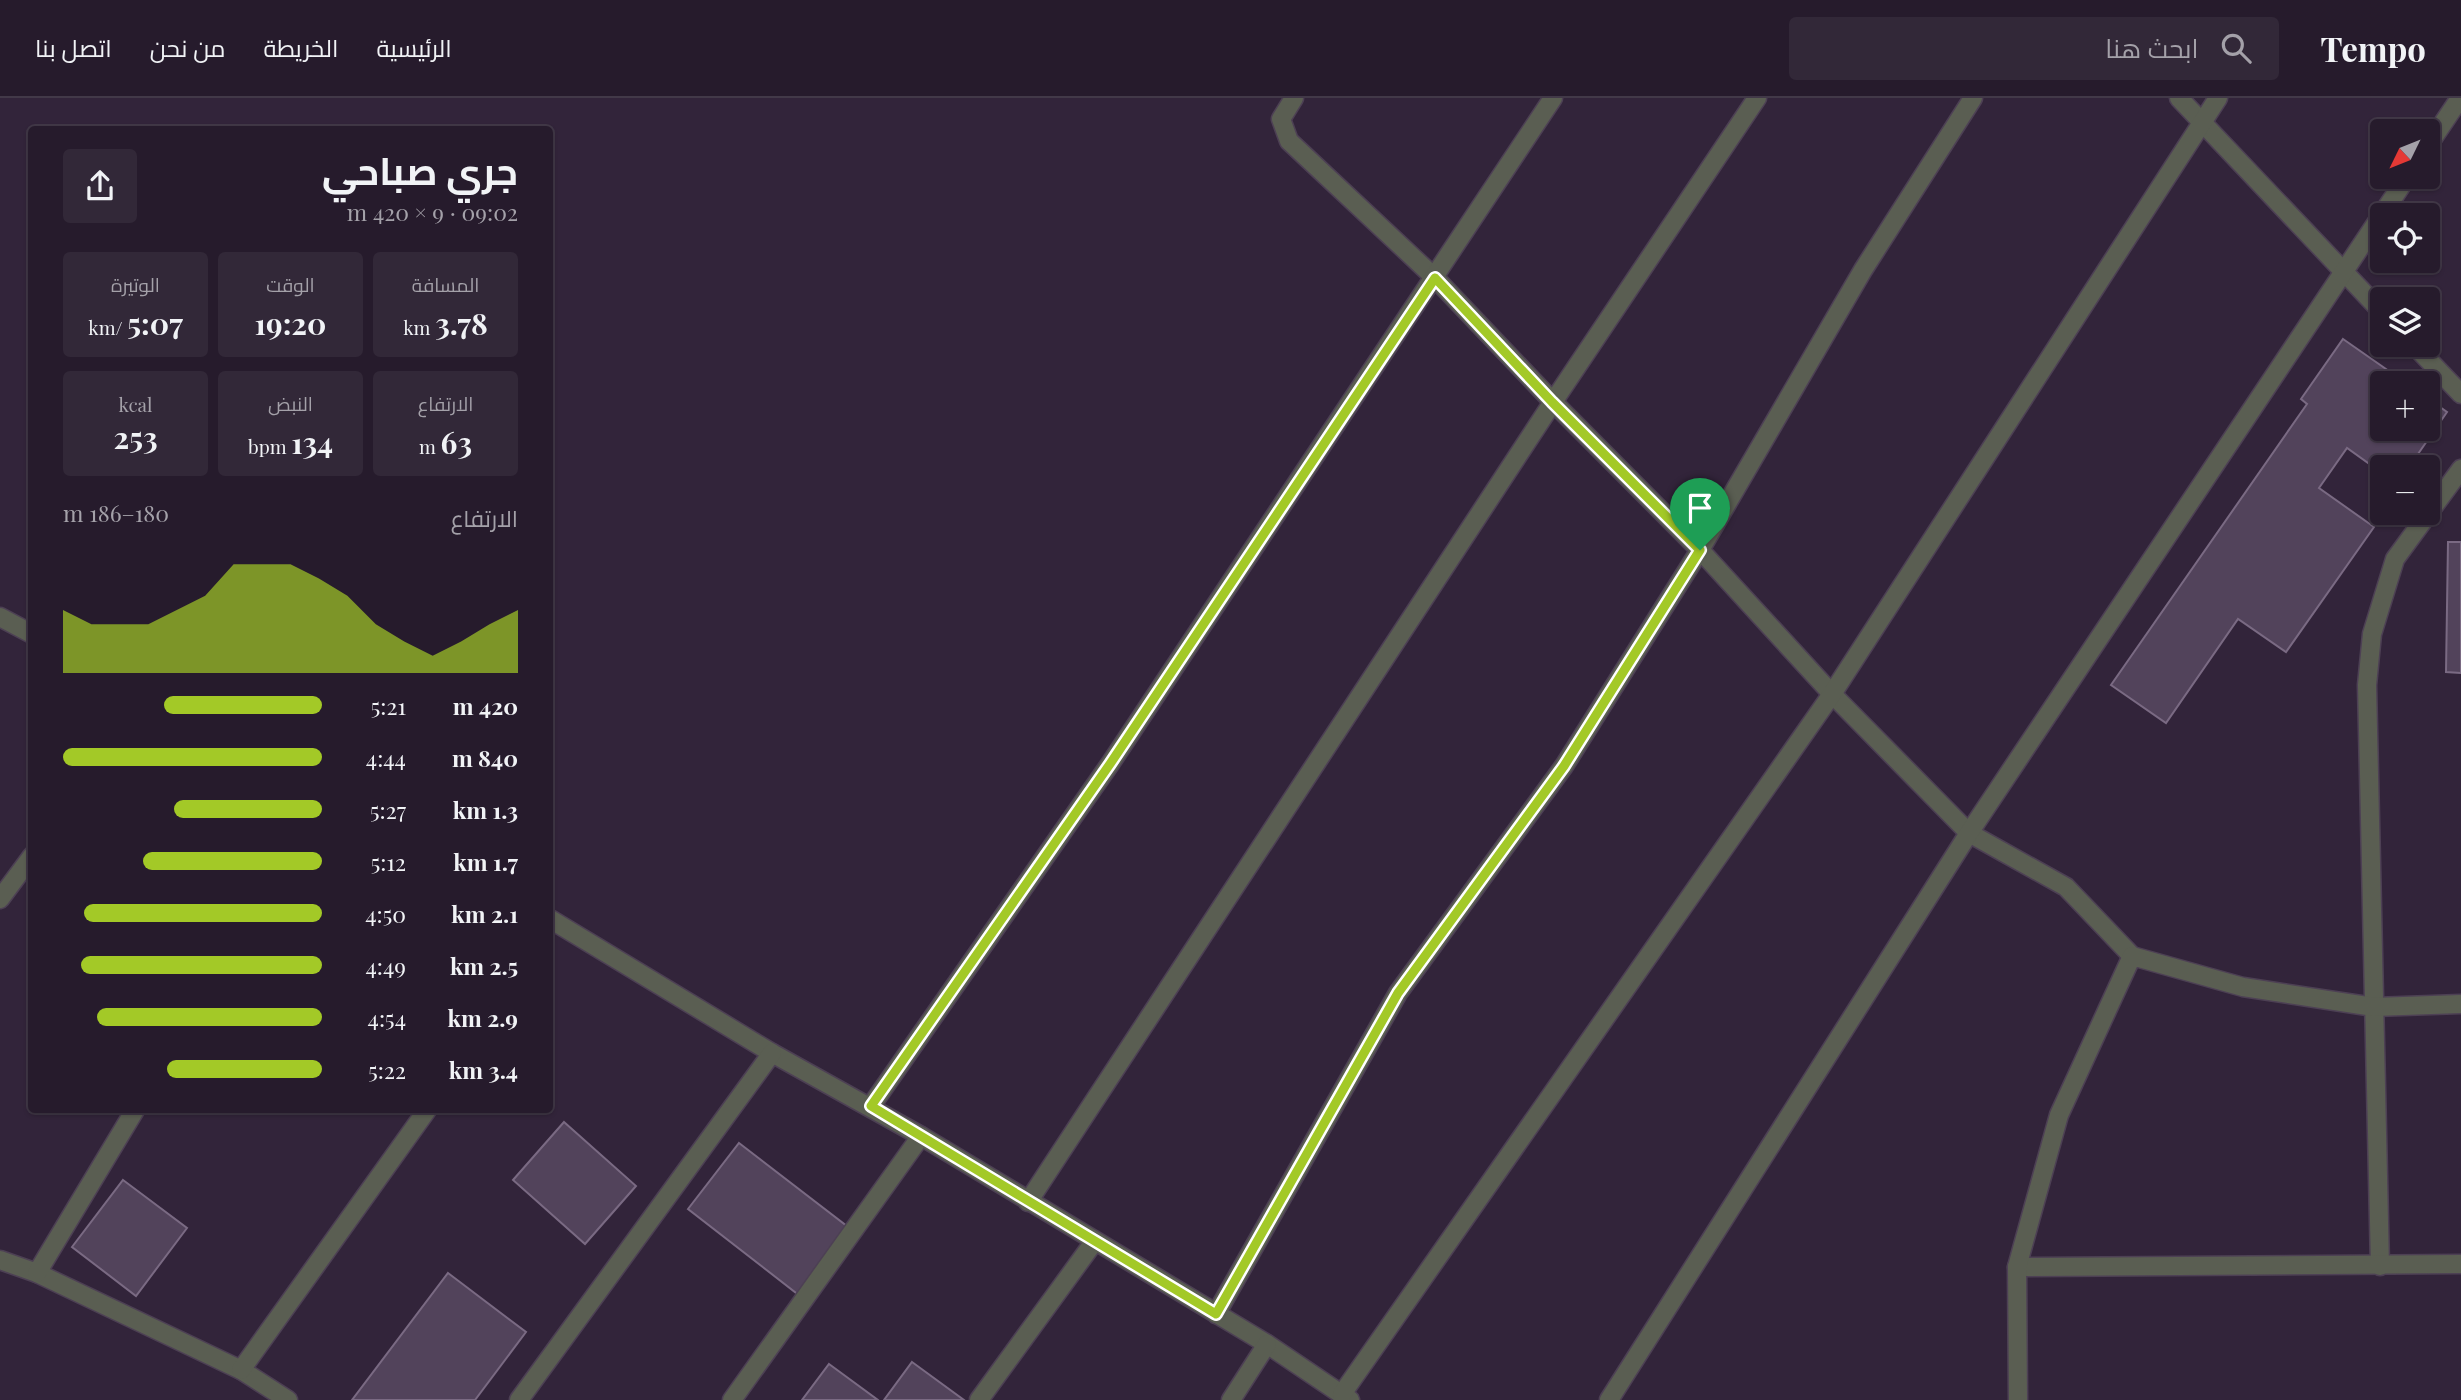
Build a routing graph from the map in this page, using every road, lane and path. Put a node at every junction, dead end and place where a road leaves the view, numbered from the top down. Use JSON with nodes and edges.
{"nodes":[{"id":1,"x":1294,"y":98,"type":"edge"},
{"id":2,"x":1553,"y":98,"type":"edge"},
{"id":3,"x":1757,"y":98,"type":"edge"},
{"id":4,"x":1973,"y":98,"type":"edge"},
{"id":5,"x":2179,"y":98,"type":"edge"},
{"id":6,"x":2218,"y":98,"type":"edge"},
{"id":7,"x":2460,"y":98,"type":"edge"},
{"id":8,"x":2203,"y":124,"type":"junction"},
{"id":9,"x":2440,"y":128,"type":"edge"},
{"id":10,"x":2399,"y":189,"type":"edge"},
{"id":11,"x":2343,"y":272,"type":"junction"},
{"id":12,"x":1435,"y":278,"type":"junction"},
{"id":13,"x":2370,"y":300,"type":"edge"},
{"id":14,"x":2426,"y":357,"type":"edge"},
{"id":15,"x":2461,"y":394,"type":"edge"},
{"id":16,"x":1552,"y":402,"type":"junction"},
{"id":17,"x":2461,"y":469,"type":"edge"},
{"id":18,"x":1700,"y":550,"type":"junction"},
{"id":19,"x":0,"y":617,"type":"edge"},
{"id":20,"x":28,"y":632,"type":"edge"},
{"id":21,"x":1832,"y":694,"type":"junction"},
{"id":22,"x":1969,"y":833,"type":"junction"},
{"id":23,"x":28,"y":861,"type":"edge"},
{"id":24,"x":0,"y":899,"type":"edge"},
{"id":25,"x":553,"y":927,"type":"edge"},
{"id":26,"x":2132,"y":956,"type":"junction"},
{"id":27,"x":2461,"y":1004,"type":"edge"},
{"id":28,"x":2374,"y":1007,"type":"junction"},
{"id":29,"x":772,"y":1053,"type":"junction"},
{"id":30,"x":871,"y":1106,"type":"junction"},
{"id":31,"x":133,"y":1113,"type":"edge"},
{"id":32,"x":425,"y":1113,"type":"edge"},
{"id":33,"x":921,"y":1136,"type":"junction"},
{"id":34,"x":1028,"y":1202,"type":"junction"},
{"id":35,"x":1094,"y":1242,"type":"junction"},
{"id":36,"x":0,"y":1260,"type":"edge"},
{"id":37,"x":2461,"y":1264,"type":"edge"},
{"id":38,"x":2380,"y":1266,"type":"junction"},
{"id":39,"x":2017,"y":1267,"type":"junction"},
{"id":40,"x":37,"y":1273,"type":"junction"},
{"id":41,"x":1216,"y":1314,"type":"junction"},
{"id":42,"x":1267,"y":1344,"type":"junction"},
{"id":43,"x":240,"y":1370,"type":"junction"},
{"id":44,"x":1346,"y":1397,"type":"edge"},
{"id":45,"x":288,"y":1400,"type":"edge"},
{"id":46,"x":519,"y":1400,"type":"edge"},
{"id":47,"x":732,"y":1400,"type":"edge"},
{"id":48,"x":979,"y":1400,"type":"edge"},
{"id":49,"x":1231,"y":1400,"type":"edge"},
{"id":50,"x":1609,"y":1400,"type":"edge"},
{"id":51,"x":2018,"y":1400,"type":"edge"}],
"edges":[{"from":1,"to":12,"type":"street"},
{"from":2,"to":12,"type":"street"},
{"from":3,"to":16,"type":"street"},
{"from":4,"to":18,"type":"street"},
{"from":5,"to":8,"type":"street"},
{"from":6,"to":8,"type":"street"},
{"from":7,"to":9,"type":"street"},
{"from":8,"to":11,"type":"street"},
{"from":8,"to":21,"type":"street"},
{"from":10,"to":11,"type":"street"},
{"from":11,"to":13,"type":"street"},
{"from":11,"to":22,"type":"street"},
{"from":12,"to":16,"type":"street"},
{"from":12,"to":30,"type":"street"},
{"from":14,"to":15,"type":"street"},
{"from":16,"to":18,"type":"street"},
{"from":16,"to":34,"type":"street"},
{"from":17,"to":28,"type":"street"},
{"from":18,"to":21,"type":"street"},
{"from":18,"to":41,"type":"street"},
{"from":19,"to":20,"type":"street"},
{"from":21,"to":22,"type":"street"},
{"from":21,"to":44,"type":"street"},
{"from":22,"to":26,"type":"street"},
{"from":22,"to":50,"type":"street"},
{"from":23,"to":24,"type":"street"},
{"from":25,"to":29,"type":"street"},
{"from":26,"to":28,"type":"street"},
{"from":26,"to":39,"type":"street"},
{"from":27,"to":28,"type":"street"},
{"from":28,"to":38,"type":"street"},
{"from":29,"to":30,"type":"street"},
{"from":29,"to":46,"type":"street"},
{"from":30,"to":33,"type":"street"},
{"from":31,"to":40,"type":"street"},
{"from":32,"to":43,"type":"street"},
{"from":33,"to":34,"type":"street"},
{"from":33,"to":47,"type":"street"},
{"from":34,"to":35,"type":"street"},
{"from":35,"to":41,"type":"street"},
{"from":35,"to":48,"type":"street"},
{"from":36,"to":40,"type":"street"},
{"from":37,"to":38,"type":"street"},
{"from":38,"to":39,"type":"street"},
{"from":39,"to":51,"type":"street"},
{"from":40,"to":43,"type":"street"},
{"from":41,"to":42,"type":"street"},
{"from":42,"to":44,"type":"street"},
{"from":42,"to":49,"type":"street"},
{"from":43,"to":45,"type":"street"}]}
